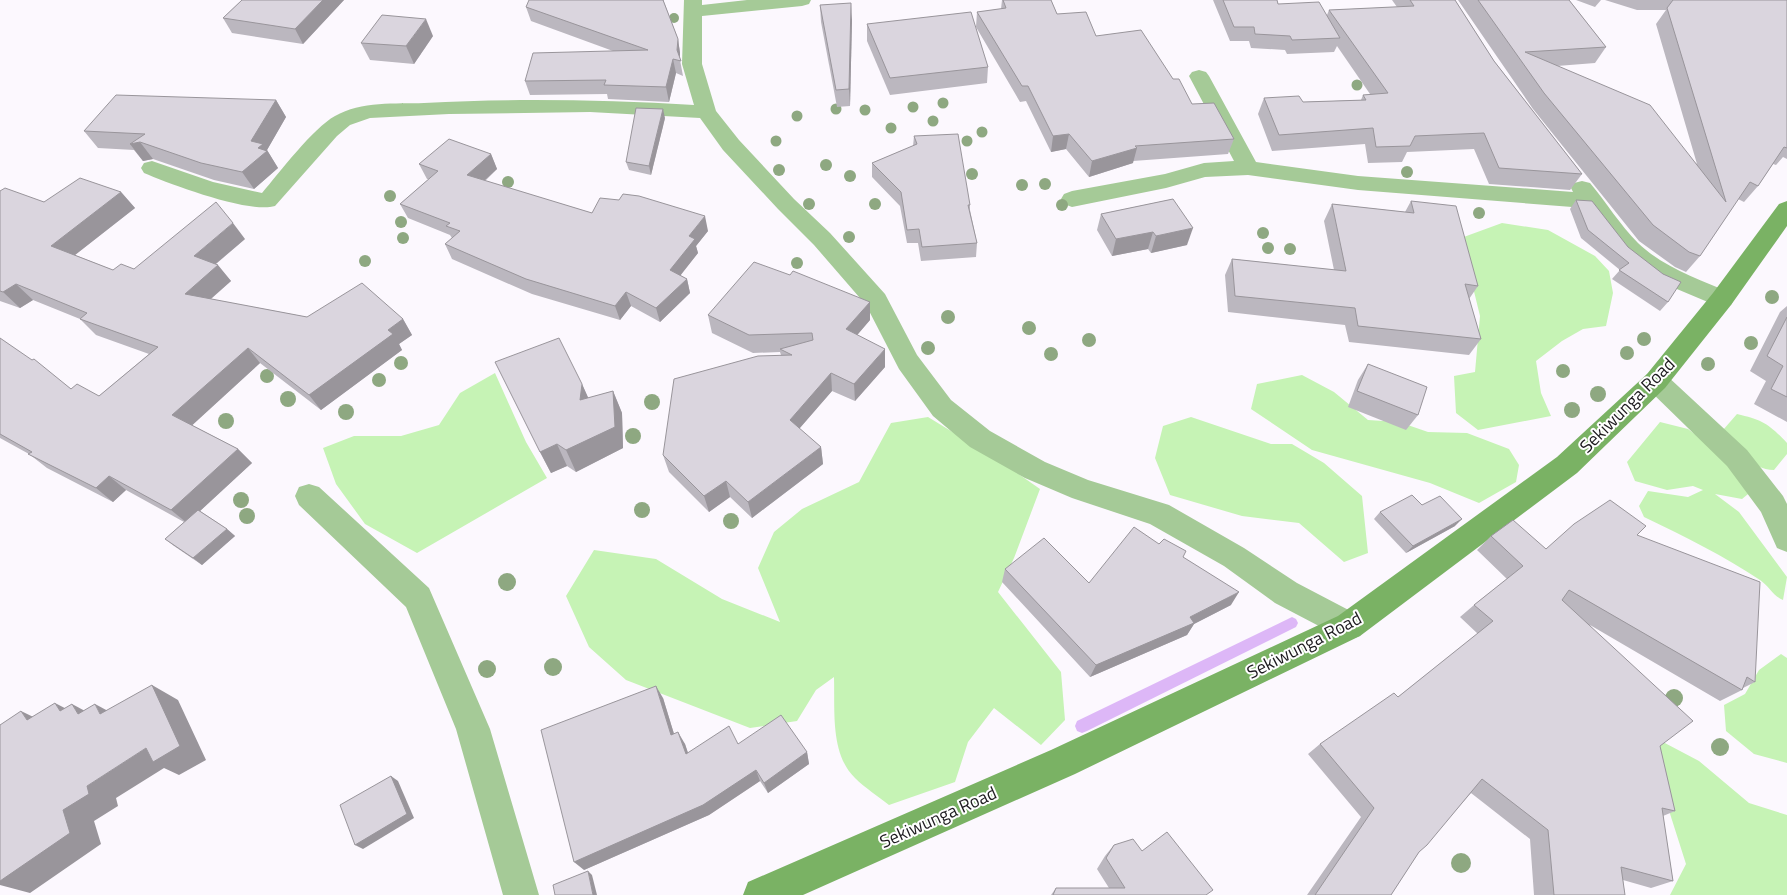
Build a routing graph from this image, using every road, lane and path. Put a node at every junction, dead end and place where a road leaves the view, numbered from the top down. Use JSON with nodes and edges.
{"nodes":[{"id":1,"x":802,"y":0,"type":"edge"},
{"id":2,"x":694,"y":5,"type":"edge"},
{"id":3,"x":1198,"y":76,"type":"dead end"},
{"id":4,"x":706,"y":112,"type":"junction"},
{"id":5,"x":152,"y":168,"type":"dead end"},
{"id":6,"x":1248,"y":168,"type":"junction"},
{"id":7,"x":1570,"y":173,"type":"edge"},
{"id":8,"x":1072,"y":199,"type":"dead end"},
{"id":9,"x":1593,"y":201,"type":"junction"},
{"id":10,"x":1787,"y":209,"type":"edge"},
{"id":11,"x":1722,"y":299,"type":"junction"},
{"id":12,"x":1656,"y":381,"type":"junction"},
{"id":13,"x":310,"y":496,"type":"dead end"},
{"id":14,"x":1787,"y":539,"type":"edge"},
{"id":15,"x":1349,"y":626,"type":"junction"},
{"id":16,"x":521,"y":895,"type":"edge"},
{"id":17,"x":761,"y":895,"type":"edge"}],
"edges":[{"from":1,"to":2,"type":"street"},
{"from":2,"to":4,"type":"street"},
{"from":3,"to":6,"type":"street"},
{"from":4,"to":5,"type":"street"},
{"from":4,"to":15,"type":"street"},
{"from":6,"to":8,"type":"street"},
{"from":6,"to":9,"type":"street"},
{"from":7,"to":9,"type":"street"},
{"from":9,"to":11,"type":"street"},
{"from":10,"to":11,"type":"main road","name":"Sekiwunga Road"},
{"from":11,"to":12,"type":"main road","name":"Sekiwunga Road"},
{"from":12,"to":14,"type":"street"},
{"from":12,"to":15,"type":"main road","name":"Sekiwunga Road"},
{"from":13,"to":16,"type":"street"},
{"from":15,"to":17,"type":"main road","name":"Sekiwunga Road"}]}
